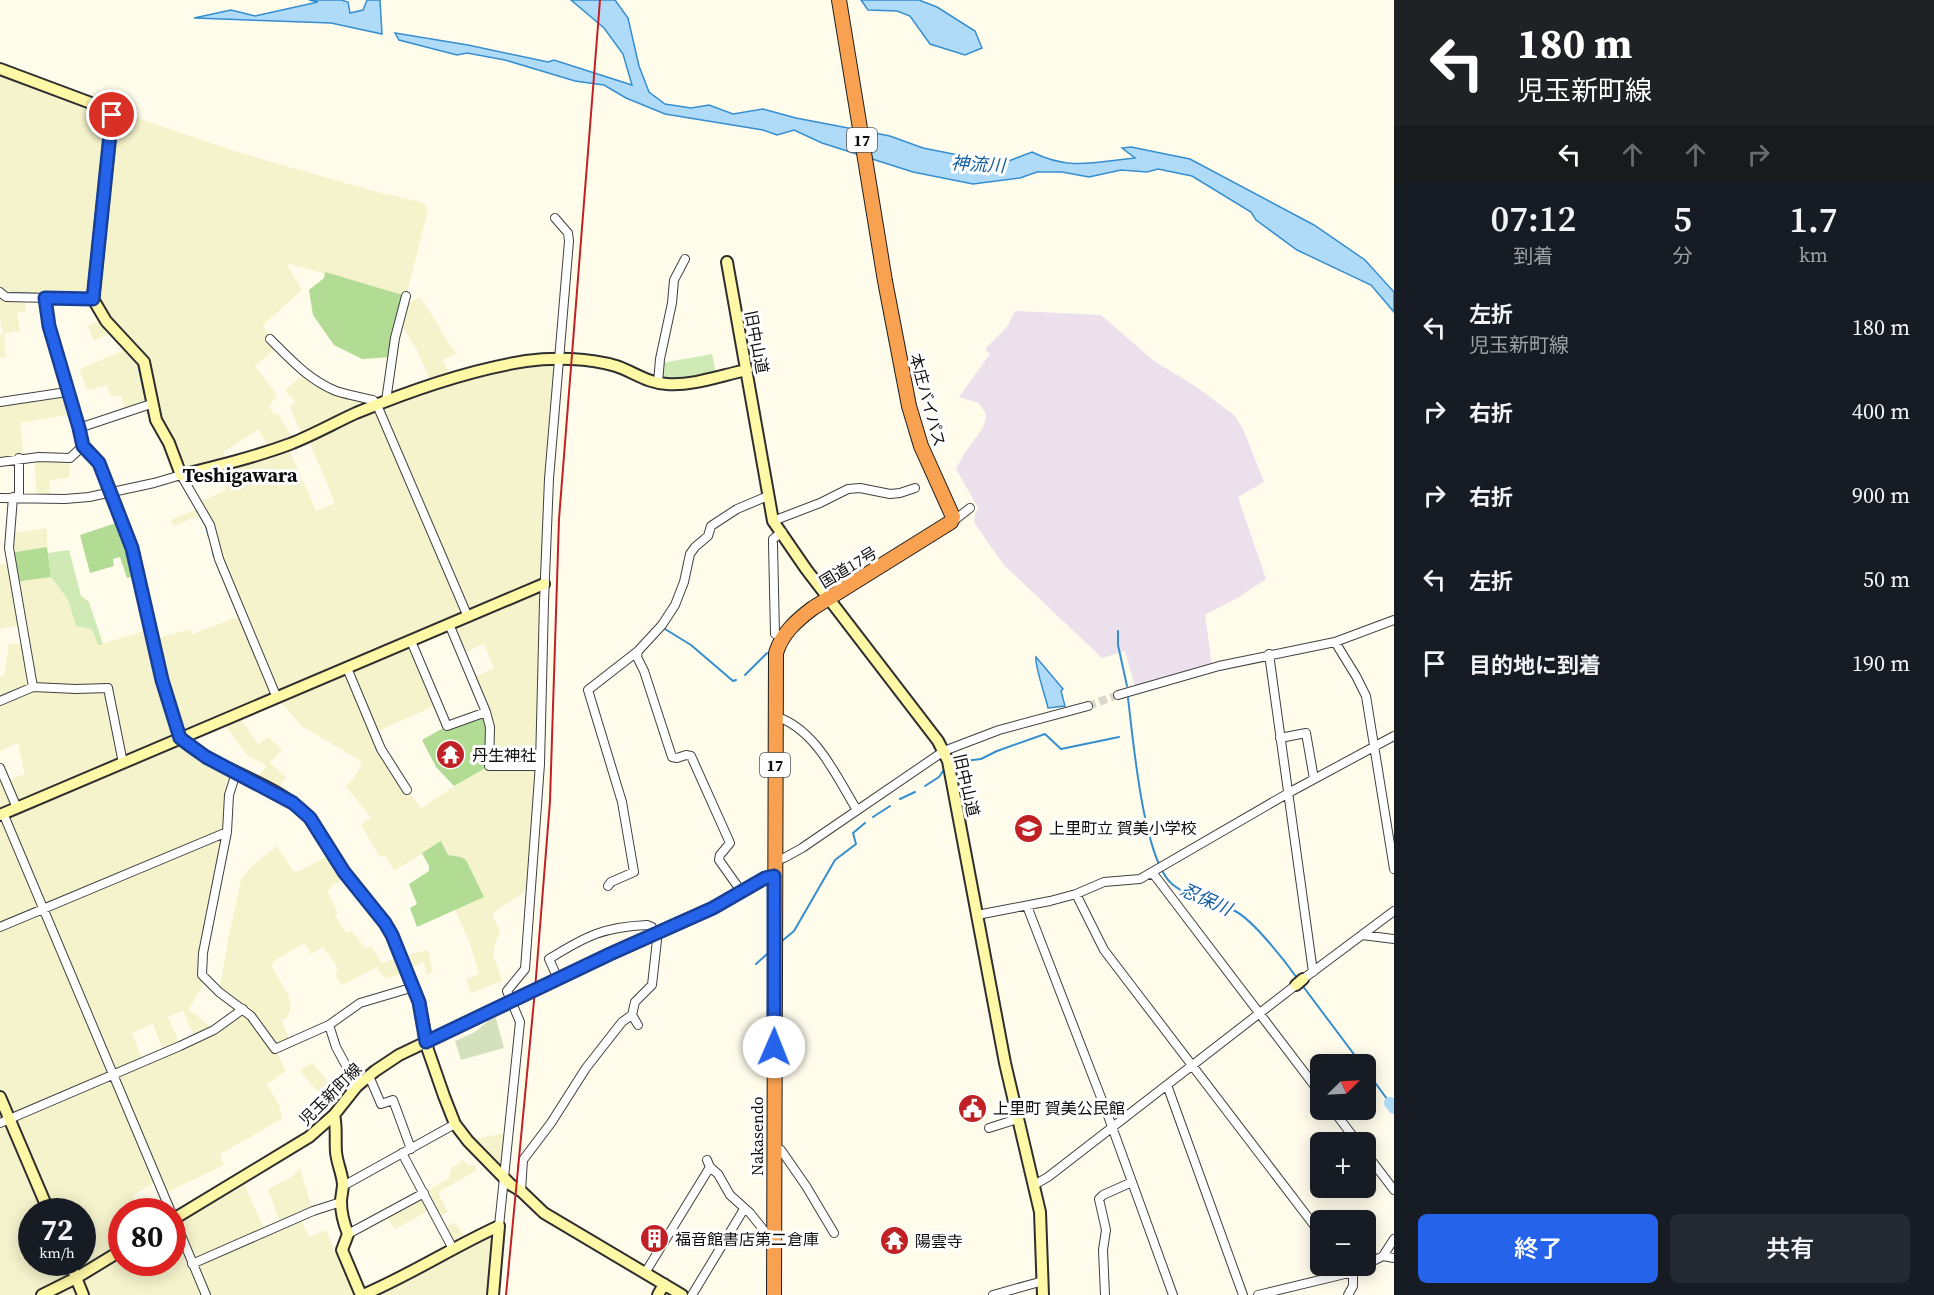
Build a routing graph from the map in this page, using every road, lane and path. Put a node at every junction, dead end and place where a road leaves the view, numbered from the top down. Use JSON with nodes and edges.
{"nodes":[{"id":1,"x":839,"y":0,"type":"edge"},
{"id":2,"x":0,"y":69,"type":"edge"},
{"id":3,"x":555,"y":218,"type":"dead end"},
{"id":4,"x":685,"y":259,"type":"dead end"},
{"id":5,"x":727,"y":262,"type":"dead end"},
{"id":6,"x":0,"y":292,"type":"edge"},
{"id":7,"x":406,"y":296,"type":"dead end"},
{"id":8,"x":45,"y":298,"type":"junction"},
{"id":9,"x":93,"y":299,"type":"junction"},
{"id":10,"x":270,"y":339,"type":"dead end"},
{"id":11,"x":560,"y":360,"type":"junction"},
{"id":12,"x":747,"y":370,"type":"junction"},
{"id":13,"x":658,"y":383,"type":"junction"},
{"id":14,"x":67,"y":392,"type":"junction"},
{"id":15,"x":0,"y":402,"type":"edge"},
{"id":16,"x":382,"y":403,"type":"junction"},
{"id":17,"x":151,"y":404,"type":"junction"},
{"id":18,"x":79,"y":428,"type":"junction"},
{"id":19,"x":83,"y":446,"type":"junction"},
{"id":20,"x":19,"y":458,"type":"junction"},
{"id":21,"x":0,"y":462,"type":"edge"},
{"id":22,"x":181,"y":475,"type":"junction"},
{"id":23,"x":915,"y":488,"type":"dead end"},
{"id":24,"x":111,"y":493,"type":"junction"},
{"id":25,"x":768,"y":496,"type":"junction"},
{"id":26,"x":16,"y":497,"type":"junction"},
{"id":27,"x":0,"y":498,"type":"edge"},
{"id":28,"x":970,"y":508,"type":"dead end"},
{"id":29,"x":773,"y":520,"type":"junction"},
{"id":30,"x":951,"y":522,"type":"junction"},
{"id":31,"x":782,"y":532,"type":"junction"},
{"id":32,"x":544,"y":584,"type":"junction"},
{"id":33,"x":829,"y":598,"type":"junction"},
{"id":34,"x":468,"y":617,"type":"junction"},
{"id":35,"x":1394,"y":620,"type":"edge"},
{"id":36,"x":449,"y":624,"type":"junction"},
{"id":37,"x":775,"y":634,"type":"dead end"},
{"id":38,"x":411,"y":641,"type":"junction"},
{"id":39,"x":1335,"y":642,"type":"junction"},
{"id":40,"x":638,"y":651,"type":"junction"},
{"id":41,"x":776,"y":653,"type":"joint"},
{"id":42,"x":1269,"y":654,"type":"junction"},
{"id":43,"x":347,"y":668,"type":"junction"},
{"id":44,"x":33,"y":687,"type":"junction"},
{"id":45,"x":1118,"y":695,"type":"tunnel mouth"},
{"id":46,"x":277,"y":698,"type":"junction"},
{"id":47,"x":0,"y":701,"type":"edge"},
{"id":48,"x":1088,"y":706,"type":"tunnel mouth"},
{"id":49,"x":486,"y":712,"type":"junction"},
{"id":50,"x":775,"y":716,"type":"junction"},
{"id":51,"x":1394,"y":736,"type":"edge"},
{"id":52,"x":180,"y":738,"type":"junction"},
{"id":53,"x":1280,"y":738,"type":"junction"},
{"id":54,"x":1374,"y":747,"type":"junction"},
{"id":55,"x":944,"y":751,"type":"junction"},
{"id":56,"x":123,"y":763,"type":"junction"},
{"id":57,"x":540,"y":766,"type":"junction"},
{"id":58,"x":0,"y":768,"type":"edge"},
{"id":59,"x":236,"y":773,"type":"junction"},
{"id":60,"x":1314,"y":779,"type":"junction"},
{"id":61,"x":407,"y":790,"type":"dead end"},
{"id":62,"x":1287,"y":794,"type":"junction"},
{"id":63,"x":17,"y":808,"type":"junction"},
{"id":64,"x":857,"y":810,"type":"junction"},
{"id":65,"x":2,"y":814,"type":"edge"},
{"id":66,"x":227,"y":832,"type":"junction"},
{"id":67,"x":774,"y":860,"type":"junction"},
{"id":68,"x":1394,"y":869,"type":"edge"},
{"id":69,"x":1157,"y":870,"type":"junction"},
{"id":70,"x":774,"y":876,"type":"junction"},
{"id":71,"x":608,"y":886,"type":"dead end"},
{"id":72,"x":741,"y":891,"type":"junction"},
{"id":73,"x":1076,"y":894,"type":"junction"},
{"id":74,"x":1027,"y":906,"type":"junction"},
{"id":75,"x":42,"y":909,"type":"junction"},
{"id":76,"x":1394,"y":910,"type":"edge"},
{"id":77,"x":977,"y":915,"type":"junction"},
{"id":78,"x":0,"y":927,"type":"edge"},
{"id":79,"x":655,"y":934,"type":"junction"},
{"id":80,"x":1362,"y":935,"type":"junction"},
{"id":81,"x":1394,"y":939,"type":"edge"},
{"id":82,"x":1313,"y":972,"type":"junction"},
{"id":83,"x":558,"y":979,"type":"junction"},
{"id":84,"x":414,"y":987,"type":"junction"},
{"id":85,"x":511,"y":1001,"type":"junction"},
{"id":86,"x":243,"y":1009,"type":"junction"},
{"id":87,"x":1259,"y":1014,"type":"junction"},
{"id":88,"x":632,"y":1015,"type":"junction"},
{"id":89,"x":329,"y":1025,"type":"junction"},
{"id":90,"x":638,"y":1025,"type":"dead end"},
{"id":91,"x":426,"y":1042,"type":"junction"},
{"id":92,"x":1192,"y":1065,"type":"junction"},
{"id":93,"x":113,"y":1074,"type":"junction"},
{"id":94,"x":369,"y":1076,"type":"junction"},
{"id":95,"x":1310,"y":1080,"type":"edge"},
{"id":96,"x":1167,"y":1085,"type":"junction"},
{"id":97,"x":357,"y":1086,"type":"junction"},
{"id":98,"x":0,"y":1097,"type":"edge"},
{"id":99,"x":334,"y":1115,"type":"junction"},
{"id":100,"x":1017,"y":1119,"type":"junction"},
{"id":101,"x":1341,"y":1120,"type":"edge"},
{"id":102,"x":5,"y":1121,"type":"edge"},
{"id":103,"x":455,"y":1124,"type":"junction"},
{"id":104,"x":1112,"y":1127,"type":"junction"},
{"id":105,"x":989,"y":1128,"type":"dead end"},
{"id":106,"x":1350,"y":1132,"type":"edge"},
{"id":107,"x":411,"y":1149,"type":"junction"},
{"id":108,"x":773,"y":1149,"type":"junction"},
{"id":109,"x":402,"y":1154,"type":"junction"},
{"id":110,"x":1376,"y":1166,"type":"edge"},
{"id":111,"x":503,"y":1176,"type":"junction"},
{"id":112,"x":1132,"y":1182,"type":"junction"},
{"id":113,"x":1034,"y":1185,"type":"junction"},
{"id":114,"x":343,"y":1186,"type":"junction"},
{"id":115,"x":1394,"y":1190,"type":"edge"},
{"id":116,"x":521,"y":1191,"type":"junction"},
{"id":117,"x":424,"y":1193,"type":"junction"},
{"id":118,"x":42,"y":1198,"type":"edge"},
{"id":119,"x":165,"y":1198,"type":"edge"},
{"id":120,"x":341,"y":1202,"type":"junction"},
{"id":121,"x":186,"y":1208,"type":"edge"},
{"id":122,"x":744,"y":1209,"type":"junction"},
{"id":123,"x":1310,"y":1220,"type":"edge"},
{"id":124,"x":499,"y":1226,"type":"junction"},
{"id":125,"x":773,"y":1233,"type":"junction"},
{"id":126,"x":834,"y":1233,"type":"dead end"},
{"id":127,"x":348,"y":1234,"type":"junction"},
{"id":128,"x":1394,"y":1239,"type":"edge"},
{"id":129,"x":186,"y":1249,"type":"edge"},
{"id":130,"x":453,"y":1249,"type":"junction"},
{"id":131,"x":1383,"y":1256,"type":"junction"},
{"id":132,"x":1394,"y":1258,"type":"edge"},
{"id":133,"x":108,"y":1259,"type":"edge"},
{"id":134,"x":1376,"y":1260,"type":"edge"},
{"id":135,"x":192,"y":1264,"type":"junction"},
{"id":136,"x":645,"y":1273,"type":"junction"},
{"id":137,"x":1320,"y":1276,"type":"edge"},
{"id":138,"x":1353,"y":1276,"type":"edge"},
{"id":139,"x":76,"y":1278,"type":"junction"},
{"id":140,"x":1043,"y":1281,"type":"junction"},
{"id":141,"x":664,"y":1284,"type":"junction"},
{"id":142,"x":42,"y":1295,"type":"edge"},
{"id":143,"x":83,"y":1295,"type":"edge"},
{"id":144,"x":206,"y":1295,"type":"edge"},
{"id":145,"x":362,"y":1295,"type":"edge"},
{"id":146,"x":494,"y":1295,"type":"edge"},
{"id":147,"x":658,"y":1295,"type":"edge"},
{"id":148,"x":682,"y":1295,"type":"edge"},
{"id":149,"x":692,"y":1295,"type":"edge"},
{"id":150,"x":774,"y":1295,"type":"edge"},
{"id":151,"x":993,"y":1295,"type":"edge"},
{"id":152,"x":1043,"y":1295,"type":"edge"},
{"id":153,"x":1105,"y":1295,"type":"edge"},
{"id":154,"x":1173,"y":1295,"type":"edge"},
{"id":155,"x":1243,"y":1295,"type":"edge"},
{"id":156,"x":1258,"y":1295,"type":"edge"},
{"id":157,"x":1348,"y":1295,"type":"edge"}],
"edges":[{"from":1,"to":30,"type":"highway","name":"本庄バイパス","number":"17"},
{"from":2,"to":9,"type":"street"},
{"from":3,"to":11,"type":"street"},
{"from":4,"to":13,"type":"street"},
{"from":5,"to":12,"type":"street","name":"旧中山道"},
{"from":6,"to":8,"type":"street"},
{"from":7,"to":16,"type":"street"},
{"from":8,"to":9,"type":"street"},
{"from":8,"to":14,"type":"street"},
{"from":9,"to":17,"type":"street"},
{"from":10,"to":16,"type":"street"},
{"from":11,"to":13,"type":"street"},
{"from":11,"to":16,"type":"street"},
{"from":11,"to":32,"type":"street"},
{"from":12,"to":13,"type":"street"},
{"from":12,"to":25,"type":"street","name":"旧中山道"},
{"from":14,"to":15,"type":"street"},
{"from":14,"to":18,"type":"street"},
{"from":16,"to":22,"type":"street"},
{"from":16,"to":34,"type":"street"},
{"from":17,"to":18,"type":"street"},
{"from":17,"to":22,"type":"street"},
{"from":18,"to":19,"type":"street"},
{"from":19,"to":20,"type":"street"},
{"from":19,"to":24,"type":"street"},
{"from":20,"to":21,"type":"street"},
{"from":20,"to":26,"type":"street"},
{"from":22,"to":24,"type":"street"},
{"from":22,"to":46,"type":"street"},
{"from":23,"to":29,"type":"street"},
{"from":24,"to":26,"type":"street"},
{"from":24,"to":52,"type":"street"},
{"from":25,"to":29,"type":"street","name":"旧中山道"},
{"from":25,"to":40,"type":"street"},
{"from":26,"to":27,"type":"street"},
{"from":26,"to":44,"type":"street"},
{"from":28,"to":30,"type":"street"},
{"from":29,"to":31,"type":"street","name":"旧中山道"},
{"from":30,"to":33,"type":"highway","name":"国道17号","number":"17"},
{"from":31,"to":33,"type":"street","name":"旧中山道"},
{"from":31,"to":37,"type":"street"},
{"from":32,"to":34,"type":"street"},
{"from":32,"to":57,"type":"street"},
{"from":33,"to":41,"type":"highway","name":"国道17号","number":"17"},
{"from":33,"to":55,"type":"street","name":"旧中山道"},
{"from":34,"to":36,"type":"street"},
{"from":35,"to":39,"type":"street"},
{"from":36,"to":38,"type":"street"},
{"from":36,"to":49,"type":"street"},
{"from":38,"to":43,"type":"street"},
{"from":38,"to":49,"type":"street"},
{"from":39,"to":42,"type":"street"},
{"from":39,"to":54,"type":"street"},
{"from":40,"to":71,"type":"street"},
{"from":40,"to":72,"type":"street"},
{"from":41,"to":50,"type":"highway","name":"Nakasendo","number":"17"},
{"from":42,"to":45,"type":"street"},
{"from":42,"to":53,"type":"street"},
{"from":43,"to":46,"type":"street"},
{"from":43,"to":61,"type":"street"},
{"from":44,"to":47,"type":"street"},
{"from":44,"to":56,"type":"street"},
{"from":46,"to":52,"type":"street"},
{"from":48,"to":55,"type":"street"},
{"from":49,"to":57,"type":"street"},
{"from":50,"to":64,"type":"street"},
{"from":50,"to":67,"type":"highway","name":"Nakasendo","number":"17"},
{"from":51,"to":54,"type":"street"},
{"from":52,"to":56,"type":"street"},
{"from":52,"to":59,"type":"street"},
{"from":53,"to":60,"type":"street"},
{"from":53,"to":62,"type":"street"},
{"from":54,"to":60,"type":"street"},
{"from":54,"to":68,"type":"street"},
{"from":55,"to":64,"type":"street"},
{"from":55,"to":77,"type":"street","name":"旧中山道"},
{"from":56,"to":63,"type":"street"},
{"from":57,"to":85,"type":"street"},
{"from":58,"to":63,"type":"street"},
{"from":59,"to":66,"type":"street"},
{"from":59,"to":84,"type":"street"},
{"from":60,"to":62,"type":"street"},
{"from":62,"to":69,"type":"street"},
{"from":62,"to":82,"type":"street"},
{"from":63,"to":65,"type":"street"},
{"from":64,"to":67,"type":"street"},
{"from":65,"to":75,"type":"street"},
{"from":66,"to":75,"type":"street"},
{"from":66,"to":86,"type":"street"},
{"from":67,"to":70,"type":"highway","name":"Nakasendo","number":"17"},
{"from":69,"to":73,"type":"street"},
{"from":69,"to":87,"type":"street"},
{"from":70,"to":72,"type":"street","name":"児玉新町線"},
{"from":70,"to":108,"type":"highway","name":"Nakasendo","number":"17"},
{"from":72,"to":79,"type":"street","name":"児玉新町線"},
{"from":73,"to":74,"type":"street"},
{"from":73,"to":92,"type":"street"},
{"from":74,"to":77,"type":"street"},
{"from":74,"to":104,"type":"street"},
{"from":75,"to":78,"type":"street"},
{"from":75,"to":93,"type":"street"},
{"from":76,"to":80,"type":"street"},
{"from":77,"to":100,"type":"street","name":"旧中山道"},
{"from":79,"to":83,"type":"street","name":"児玉新町線"},
{"from":79,"to":83,"type":"street"},
{"from":79,"to":88,"type":"street"},
{"from":80,"to":81,"type":"street"},
{"from":80,"to":82,"type":"street"},
{"from":82,"to":87,"type":"street"},
{"from":83,"to":85,"type":"street","name":"児玉新町線"},
{"from":84,"to":89,"type":"street"},
{"from":84,"to":91,"type":"street"},
{"from":85,"to":91,"type":"street","name":"児玉新町線"},
{"from":85,"to":111,"type":"street"},
{"from":86,"to":89,"type":"street"},
{"from":86,"to":93,"type":"street"},
{"from":87,"to":92,"type":"street"},
{"from":87,"to":95,"type":"street"},
{"from":88,"to":90,"type":"street"},
{"from":88,"to":116,"type":"street"},
{"from":89,"to":97,"type":"street"},
{"from":91,"to":94,"type":"street","name":"児玉新町線"},
{"from":91,"to":103,"type":"street"},
{"from":92,"to":96,"type":"street"},
{"from":92,"to":123,"type":"street"},
{"from":93,"to":102,"type":"street"},
{"from":93,"to":119,"type":"street"},
{"from":94,"to":97,"type":"street","name":"児玉新町線"},
{"from":94,"to":107,"type":"street"},
{"from":96,"to":104,"type":"street"},
{"from":96,"to":155,"type":"street"},
{"from":97,"to":99,"type":"street","name":"児玉新町線"},
{"from":98,"to":102,"type":"street"},
{"from":99,"to":114,"type":"street"},
{"from":99,"to":121,"type":"street","name":"児玉新町線"},
{"from":100,"to":105,"type":"street"},
{"from":100,"to":113,"type":"street","name":"旧中山道"},
{"from":101,"to":106,"type":"street"},
{"from":102,"to":118,"type":"street"},
{"from":103,"to":107,"type":"street"},
{"from":103,"to":111,"type":"street"},
{"from":104,"to":112,"type":"street"},
{"from":104,"to":113,"type":"street"},
{"from":107,"to":109,"type":"street"},
{"from":108,"to":125,"type":"highway","name":"Nakasendo","number":"17"},
{"from":108,"to":126,"type":"street"},
{"from":109,"to":114,"type":"street"},
{"from":109,"to":117,"type":"street"},
{"from":110,"to":115,"type":"street"},
{"from":111,"to":116,"type":"street"},
{"from":111,"to":124,"type":"street"},
{"from":112,"to":153,"type":"street"},
{"from":112,"to":154,"type":"street"},
{"from":113,"to":140,"type":"street","name":"旧中山道"},
{"from":114,"to":120,"type":"street"},
{"from":116,"to":136,"type":"street"},
{"from":117,"to":127,"type":"street"},
{"from":117,"to":130,"type":"street"},
{"from":120,"to":127,"type":"street"},
{"from":120,"to":135,"type":"street"},
{"from":122,"to":125,"type":"street"},
{"from":122,"to":136,"type":"street"},
{"from":122,"to":149,"type":"street"},
{"from":124,"to":130,"type":"street"},
{"from":124,"to":146,"type":"street"},
{"from":125,"to":150,"type":"highway","name":"Nakasendo","number":"17"},
{"from":127,"to":145,"type":"street"},
{"from":128,"to":131,"type":"street"},
{"from":129,"to":135,"type":"street"},
{"from":130,"to":145,"type":"street"},
{"from":131,"to":132,"type":"street"},
{"from":131,"to":134,"type":"street"},
{"from":133,"to":139,"type":"street"},
{"from":135,"to":144,"type":"street"},
{"from":136,"to":141,"type":"street"},
{"from":137,"to":156,"type":"street"},
{"from":138,"to":157,"type":"street"},
{"from":139,"to":142,"type":"street"},
{"from":139,"to":143,"type":"street"},
{"from":140,"to":151,"type":"street"},
{"from":140,"to":152,"type":"street","name":"旧中山道"},
{"from":141,"to":147,"type":"street"},
{"from":141,"to":148,"type":"street"}]}
